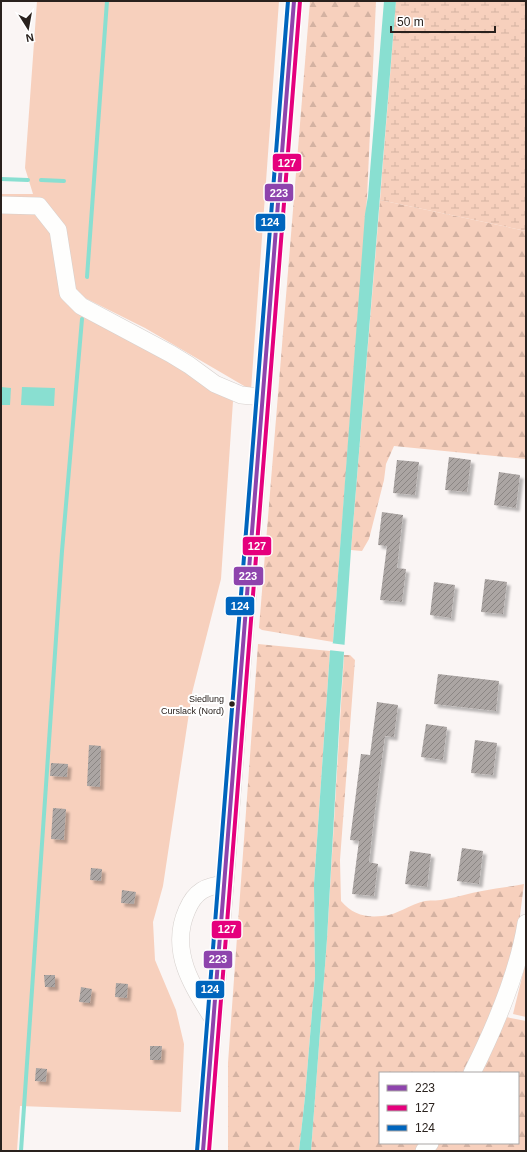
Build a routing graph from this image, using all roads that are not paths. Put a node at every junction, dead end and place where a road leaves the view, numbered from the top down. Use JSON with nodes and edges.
{"nodes":[{"id":1,"x":294,"y":1,"type":"edge"},
{"id":2,"x":1,"y":205,"type":"edge"},
{"id":3,"x":262,"y":398,"type":"junction"},
{"id":4,"x":225,"y":884,"type":"junction"},
{"id":5,"x":526,"y":923,"type":"edge"},
{"id":6,"x":214,"y":1020,"type":"junction"},
{"id":7,"x":472,"y":1072,"type":"edge"},
{"id":8,"x":202,"y":1151,"type":"edge"}],
"edges":[{"from":1,"to":3,"type":"street"},
{"from":2,"to":3,"type":"street"},
{"from":3,"to":4,"type":"street"},
{"from":4,"to":6,"type":"street"},
{"from":4,"to":6,"type":"street"},
{"from":5,"to":7,"type":"street"},
{"from":6,"to":8,"type":"street"}]}
